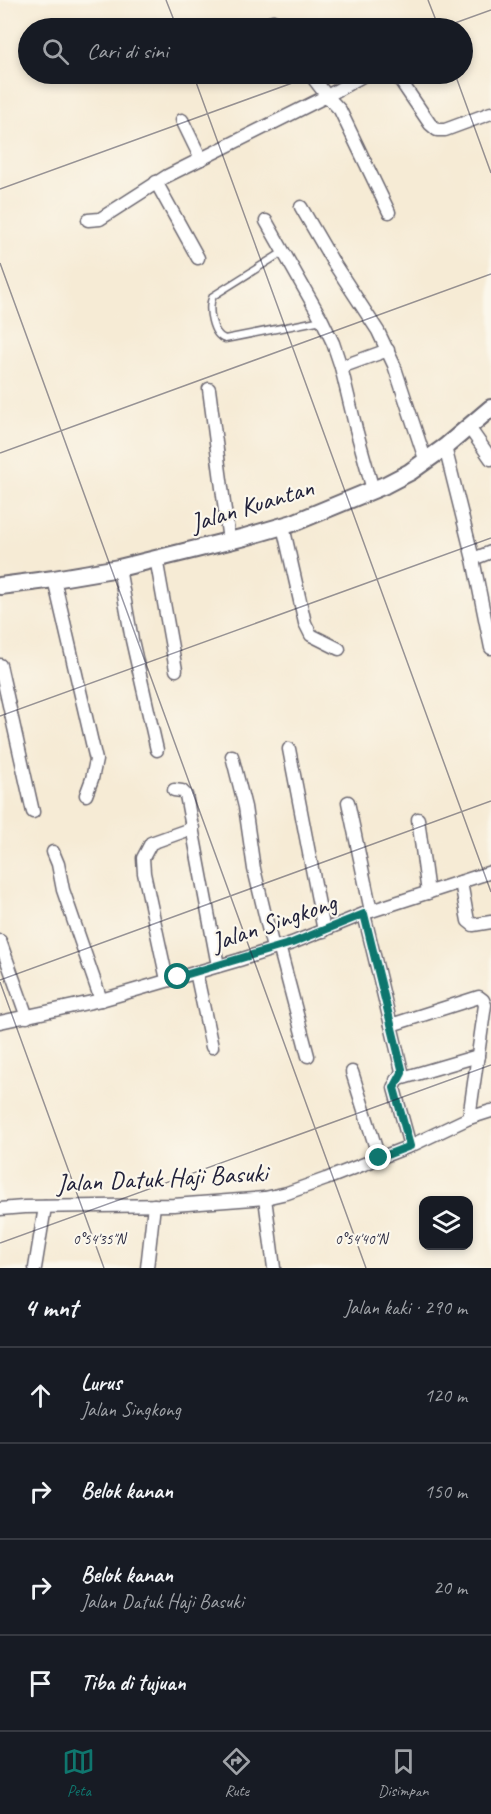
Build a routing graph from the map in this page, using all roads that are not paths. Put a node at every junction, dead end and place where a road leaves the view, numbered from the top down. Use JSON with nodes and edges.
{"nodes":[{"id":1,"x":318,"y":84,"type":"edge"},
{"id":2,"x":348,"y":84,"type":"edge"},
{"id":3,"x":403,"y":84,"type":"edge"},
{"id":4,"x":327,"y":96,"type":"junction"},
{"id":5,"x":491,"y":113,"type":"edge"},
{"id":6,"x":182,"y":120,"type":"dead end"},
{"id":7,"x":201,"y":159,"type":"junction"},
{"id":8,"x":156,"y":182,"type":"junction"},
{"id":9,"x":301,"y":207,"type":"dead end"},
{"id":10,"x":389,"y":212,"type":"dead end"},
{"id":11,"x":88,"y":220,"type":"dead end"},
{"id":12,"x":266,"y":222,"type":"dead end"},
{"id":13,"x":283,"y":252,"type":"junction"},
{"id":14,"x":198,"y":258,"type":"dead end"},
{"id":15,"x":322,"y":320,"type":"junction"},
{"id":16,"x":387,"y":350,"type":"junction"},
{"id":17,"x":341,"y":367,"type":"junction"},
{"id":18,"x":209,"y":389,"type":"dead end"},
{"id":19,"x":491,"y":408,"type":"edge"},
{"id":20,"x":468,"y":426,"type":"junction"},
{"id":21,"x":445,"y":447,"type":"junction"},
{"id":22,"x":491,"y":459,"type":"edge"},
{"id":23,"x":426,"y":462,"type":"junction"},
{"id":24,"x":373,"y":490,"type":"junction"},
{"id":25,"x":283,"y":526,"type":"junction"},
{"id":26,"x":229,"y":541,"type":"junction"},
{"id":27,"x":491,"y":552,"type":"edge"},
{"id":28,"x":156,"y":558,"type":"junction"},
{"id":29,"x":473,"y":559,"type":"junction"},
{"id":30,"x":119,"y":568,"type":"junction"},
{"id":31,"x":54,"y":579,"type":"junction"},
{"id":32,"x":0,"y":586,"type":"edge"},
{"id":33,"x":491,"y":648,"type":"edge"},
{"id":34,"x":339,"y":649,"type":"dead end"},
{"id":35,"x":0,"y":665,"type":"edge"},
{"id":36,"x":176,"y":670,"type":"dead end"},
{"id":37,"x":289,"y":749,"type":"dead end"},
{"id":38,"x":157,"y":750,"type":"dead end"},
{"id":39,"x":232,"y":756,"type":"dead end"},
{"id":40,"x":174,"y":790,"type":"dead end"},
{"id":41,"x":86,"y":795,"type":"dead end"},
{"id":42,"x":348,"y":802,"type":"dead end"},
{"id":43,"x":33,"y":812,"type":"dead end"},
{"id":44,"x":418,"y":819,"type":"dead end"},
{"id":45,"x":193,"y":828,"type":"junction"},
{"id":46,"x":53,"y":852,"type":"dead end"},
{"id":47,"x":491,"y":872,"type":"edge"},
{"id":48,"x":462,"y":882,"type":"junction"},
{"id":49,"x":428,"y":893,"type":"junction"},
{"id":50,"x":367,"y":913,"type":"junction"},
{"id":51,"x":491,"y":922,"type":"edge"},
{"id":52,"x":324,"y":930,"type":"junction"},
{"id":53,"x":0,"y":941,"type":"edge"},
{"id":54,"x":276,"y":947,"type":"junction"},
{"id":55,"x":218,"y":966,"type":"junction"},
{"id":56,"x":196,"y":972,"type":"junction"},
{"id":57,"x":167,"y":980,"type":"junction"},
{"id":58,"x":101,"y":1000,"type":"junction"},
{"id":59,"x":27,"y":1017,"type":"junction"},
{"id":60,"x":0,"y":1023,"type":"edge"},
{"id":61,"x":391,"y":1025,"type":"junction"},
{"id":62,"x":212,"y":1047,"type":"dead end"},
{"id":63,"x":308,"y":1056,"type":"dead end"},
{"id":64,"x":478,"y":1056,"type":"junction"},
{"id":65,"x":351,"y":1072,"type":"dead end"},
{"id":66,"x":396,"y":1080,"type":"junction"},
{"id":67,"x":491,"y":1111,"type":"edge"},
{"id":68,"x":469,"y":1118,"type":"junction"},
{"id":69,"x":410,"y":1146,"type":"junction"},
{"id":70,"x":379,"y":1158,"type":"junction"},
{"id":71,"x":266,"y":1198,"type":"junction"},
{"id":72,"x":154,"y":1205,"type":"junction"},
{"id":73,"x":45,"y":1207,"type":"junction"},
{"id":74,"x":0,"y":1209,"type":"edge"},
{"id":75,"x":35,"y":1268,"type":"edge"},
{"id":76,"x":147,"y":1268,"type":"edge"},
{"id":77,"x":273,"y":1268,"type":"edge"}],
"edges":[{"from":1,"to":4,"type":"street"},
{"from":2,"to":4,"type":"street"},
{"from":3,"to":5,"type":"street"},
{"from":4,"to":7,"type":"street"},
{"from":4,"to":10,"type":"street"},
{"from":6,"to":7,"type":"street"},
{"from":7,"to":8,"type":"street"},
{"from":8,"to":11,"type":"street"},
{"from":8,"to":14,"type":"street"},
{"from":9,"to":16,"type":"street"},
{"from":12,"to":13,"type":"street"},
{"from":13,"to":15,"type":"street"},
{"from":13,"to":15,"type":"lane"},
{"from":15,"to":17,"type":"street"},
{"from":16,"to":17,"type":"street"},
{"from":16,"to":23,"type":"street"},
{"from":17,"to":24,"type":"street"},
{"from":18,"to":26,"type":"street"},
{"from":19,"to":20,"type":"street","name":"Jalan Kuantan"},
{"from":20,"to":21,"type":"street","name":"Jalan Kuantan"},
{"from":20,"to":22,"type":"street"},
{"from":21,"to":23,"type":"street","name":"Jalan Kuantan"},
{"from":21,"to":29,"type":"street"},
{"from":23,"to":24,"type":"street","name":"Jalan Kuantan"},
{"from":24,"to":25,"type":"street","name":"Jalan Kuantan"},
{"from":25,"to":26,"type":"street","name":"Jalan Kuantan"},
{"from":25,"to":34,"type":"street"},
{"from":26,"to":28,"type":"street","name":"Jalan Kuantan"},
{"from":27,"to":29,"type":"street"},
{"from":28,"to":30,"type":"street","name":"Jalan Kuantan"},
{"from":28,"to":36,"type":"street"},
{"from":29,"to":33,"type":"street"},
{"from":30,"to":31,"type":"street","name":"Jalan Kuantan"},
{"from":30,"to":38,"type":"street"},
{"from":31,"to":32,"type":"street","name":"Jalan Kuantan"},
{"from":31,"to":41,"type":"street"},
{"from":35,"to":43,"type":"street"},
{"from":37,"to":52,"type":"street"},
{"from":39,"to":54,"type":"street"},
{"from":40,"to":45,"type":"street"},
{"from":42,"to":50,"type":"street"},
{"from":44,"to":49,"type":"street"},
{"from":45,"to":55,"type":"street"},
{"from":45,"to":57,"type":"street"},
{"from":46,"to":58,"type":"street"},
{"from":47,"to":48,"type":"street","name":"Jalan Singkong"},
{"from":48,"to":49,"type":"street","name":"Jalan Singkong"},
{"from":48,"to":51,"type":"street"},
{"from":49,"to":50,"type":"street","name":"Jalan Singkong"},
{"from":50,"to":52,"type":"street","name":"Jalan Singkong"},
{"from":50,"to":61,"type":"street"},
{"from":52,"to":54,"type":"street","name":"Jalan Singkong"},
{"from":53,"to":59,"type":"street"},
{"from":54,"to":55,"type":"street","name":"Jalan Singkong"},
{"from":54,"to":63,"type":"street"},
{"from":55,"to":56,"type":"street","name":"Jalan Singkong"},
{"from":56,"to":57,"type":"street","name":"Jalan Singkong"},
{"from":56,"to":62,"type":"street"},
{"from":57,"to":58,"type":"street","name":"Jalan Singkong"},
{"from":58,"to":59,"type":"street","name":"Jalan Singkong"},
{"from":59,"to":60,"type":"street","name":"Jalan Singkong"},
{"from":61,"to":64,"type":"street"},
{"from":61,"to":66,"type":"street"},
{"from":64,"to":66,"type":"street"},
{"from":64,"to":68,"type":"street"},
{"from":65,"to":70,"type":"street"},
{"from":66,"to":69,"type":"street"},
{"from":67,"to":68,"type":"street","name":"Jalan Datuk Haji Basuki"},
{"from":68,"to":69,"type":"street","name":"Jalan Datuk Haji Basuki"},
{"from":69,"to":70,"type":"street","name":"Jalan Datuk Haji Basuki"},
{"from":70,"to":71,"type":"street","name":"Jalan Datuk Haji Basuki"},
{"from":71,"to":72,"type":"street","name":"Jalan Datuk Haji Basuki"},
{"from":71,"to":77,"type":"street"},
{"from":72,"to":73,"type":"street","name":"Jalan Datuk Haji Basuki"},
{"from":72,"to":76,"type":"street"},
{"from":73,"to":74,"type":"street","name":"Jalan Datuk Haji Basuki"},
{"from":73,"to":75,"type":"street"}]}
